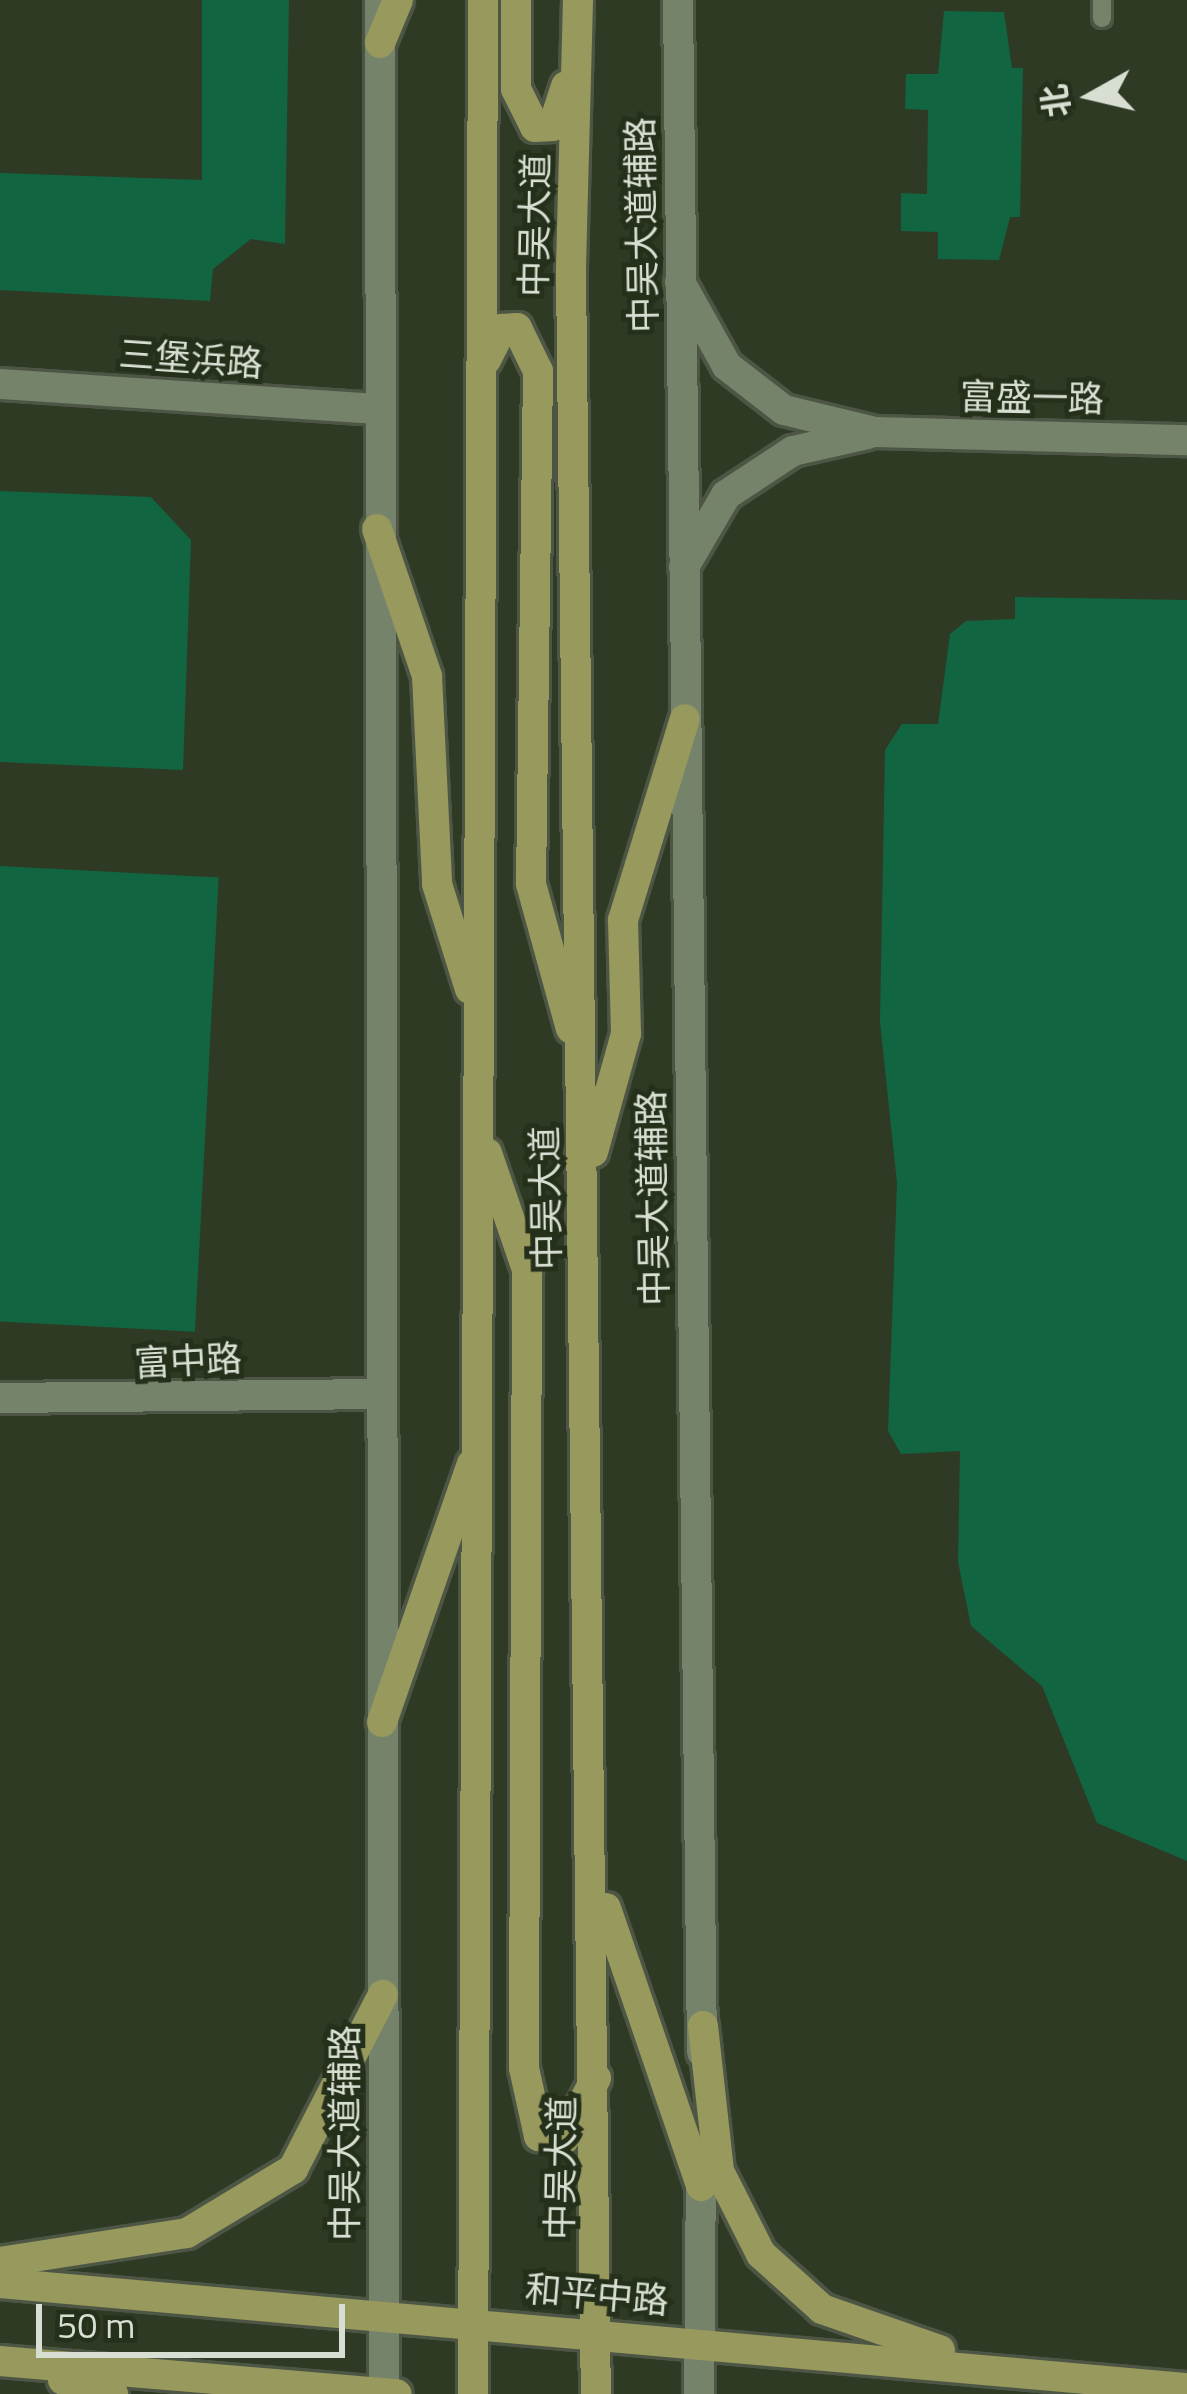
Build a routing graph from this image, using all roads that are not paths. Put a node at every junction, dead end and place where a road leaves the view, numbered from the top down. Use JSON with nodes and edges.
{"nodes":[{"id":1,"x":380,"y":0,"type":"edge"},
{"id":2,"x":398,"y":0,"type":"edge"},
{"id":3,"x":483,"y":0,"type":"edge"},
{"id":4,"x":516,"y":0,"type":"edge"},
{"id":5,"x":578,"y":0,"type":"edge"},
{"id":6,"x":678,"y":0,"type":"edge"},
{"id":7,"x":380,"y":43,"type":"junction"},
{"id":8,"x":576,"y":52,"type":"junction"},
{"id":9,"x":680,"y":282,"type":"junction"},
{"id":10,"x":482,"y":369,"type":"junction"},
{"id":11,"x":0,"y":384,"type":"edge"},
{"id":12,"x":377,"y":409,"type":"junction"},
{"id":13,"x":874,"y":432,"type":"junction"},
{"id":14,"x":1187,"y":440,"type":"edge"},
{"id":15,"x":377,"y":529,"type":"junction"},
{"id":16,"x":684,"y":568,"type":"junction"},
{"id":17,"x":685,"y":719,"type":"junction"},
{"id":18,"x":479,"y":1018,"type":"junction"},
{"id":19,"x":583,"y":1069,"type":"junction"},
{"id":20,"x":479,"y":1130,"type":"junction"},
{"id":21,"x":584,"y":1187,"type":"junction"},
{"id":22,"x":380,"y":1394,"type":"junction"},
{"id":23,"x":0,"y":1398,"type":"edge"},
{"id":24,"x":478,"y":1448,"type":"junction"},
{"id":25,"x":382,"y":1722,"type":"junction"},
{"id":26,"x":597,"y":1879,"type":"junction"},
{"id":27,"x":383,"y":1995,"type":"junction"},
{"id":28,"x":703,"y":2026,"type":"junction"},
{"id":29,"x":601,"y":2070,"type":"junction"},
{"id":30,"x":701,"y":2186,"type":"junction"},
{"id":31,"x":0,"y":2262,"type":"edge"},
{"id":32,"x":0,"y":2283,"type":"edge"},
{"id":33,"x":383,"y":2316,"type":"junction"},
{"id":34,"x":474,"y":2323,"type":"junction"},
{"id":35,"x":597,"y":2334,"type":"junction"},
{"id":36,"x":699,"y":2342,"type":"junction"},
{"id":37,"x":0,"y":2361,"type":"edge"},
{"id":38,"x":986,"y":2366,"type":"junction"},
{"id":39,"x":1187,"y":2388,"type":"edge"},
{"id":40,"x":384,"y":2393,"type":"edge"},
{"id":41,"x":113,"y":2394,"type":"edge"},
{"id":42,"x":397,"y":2394,"type":"edge"},
{"id":43,"x":473,"y":2394,"type":"edge"},
{"id":44,"x":596,"y":2394,"type":"edge"},
{"id":45,"x":699,"y":2394,"type":"edge"}],
"edges":[{"from":1,"to":7,"type":"main road","name":"中吴大道辅路"},
{"from":2,"to":7,"type":"main road"},
{"from":3,"to":10,"type":"main road","name":"中吴大道"},
{"from":4,"to":8,"type":"main road"},
{"from":5,"to":8,"type":"main road","name":"中吴大道"},
{"from":6,"to":9,"type":"main road","name":"中吴大道辅路"},
{"from":7,"to":12,"type":"main road","name":"中吴大道辅路"},
{"from":8,"to":19,"type":"main road","name":"中吴大道"},
{"from":9,"to":13,"type":"main road"},
{"from":9,"to":16,"type":"main road","name":"中吴大道辅路"},
{"from":10,"to":18,"type":"main road","name":"中吴大道"},
{"from":10,"to":19,"type":"main road"},
{"from":11,"to":12,"type":"main road","name":"三堡浜路"},
{"from":12,"to":15,"type":"main road","name":"中吴大道辅路"},
{"from":13,"to":14,"type":"main road","name":"富盛一路"},
{"from":13,"to":16,"type":"main road"},
{"from":15,"to":18,"type":"main road"},
{"from":15,"to":22,"type":"main road","name":"中吴大道辅路"},
{"from":16,"to":17,"type":"main road","name":"中吴大道辅路"},
{"from":17,"to":21,"type":"main road"},
{"from":17,"to":28,"type":"main road","name":"中吴大道辅路"},
{"from":18,"to":20,"type":"main road","name":"中吴大道"},
{"from":19,"to":21,"type":"main road","name":"中吴大道"},
{"from":20,"to":24,"type":"main road","name":"中吴大道"},
{"from":20,"to":29,"type":"main road"},
{"from":21,"to":26,"type":"main road","name":"中吴大道"},
{"from":22,"to":23,"type":"main road","name":"富中路"},
{"from":22,"to":25,"type":"main road","name":"中吴大道辅路"},
{"from":24,"to":25,"type":"main road"},
{"from":24,"to":34,"type":"main road","name":"中吴大道"},
{"from":25,"to":27,"type":"main road","name":"中吴大道辅路"},
{"from":26,"to":29,"type":"main road","name":"中吴大道"},
{"from":26,"to":30,"type":"main road"},
{"from":27,"to":31,"type":"main road"},
{"from":27,"to":33,"type":"main road","name":"中吴大道辅路"},
{"from":28,"to":30,"type":"main road","name":"中吴大道辅路"},
{"from":28,"to":38,"type":"main road"},
{"from":29,"to":35,"type":"main road","name":"中吴大道"},
{"from":30,"to":36,"type":"main road","name":"中吴大道辅路"},
{"from":32,"to":33,"type":"main road","name":"和平中路"},
{"from":33,"to":34,"type":"main road","name":"和平中路"},
{"from":33,"to":40,"type":"main road","name":"中吴大道辅路"},
{"from":34,"to":35,"type":"main road","name":"和平中路"},
{"from":34,"to":43,"type":"main road","name":"中吴大道"},
{"from":35,"to":36,"type":"main road","name":"和平中路"},
{"from":35,"to":44,"type":"main road","name":"中吴大道"},
{"from":36,"to":38,"type":"main road","name":"和平中路"},
{"from":36,"to":45,"type":"main road","name":"中吴大道辅路"},
{"from":37,"to":40,"type":"main road"},
{"from":37,"to":41,"type":"main road"},
{"from":38,"to":39,"type":"main road","name":"和平中路"},
{"from":40,"to":42,"type":"main road"}]}
